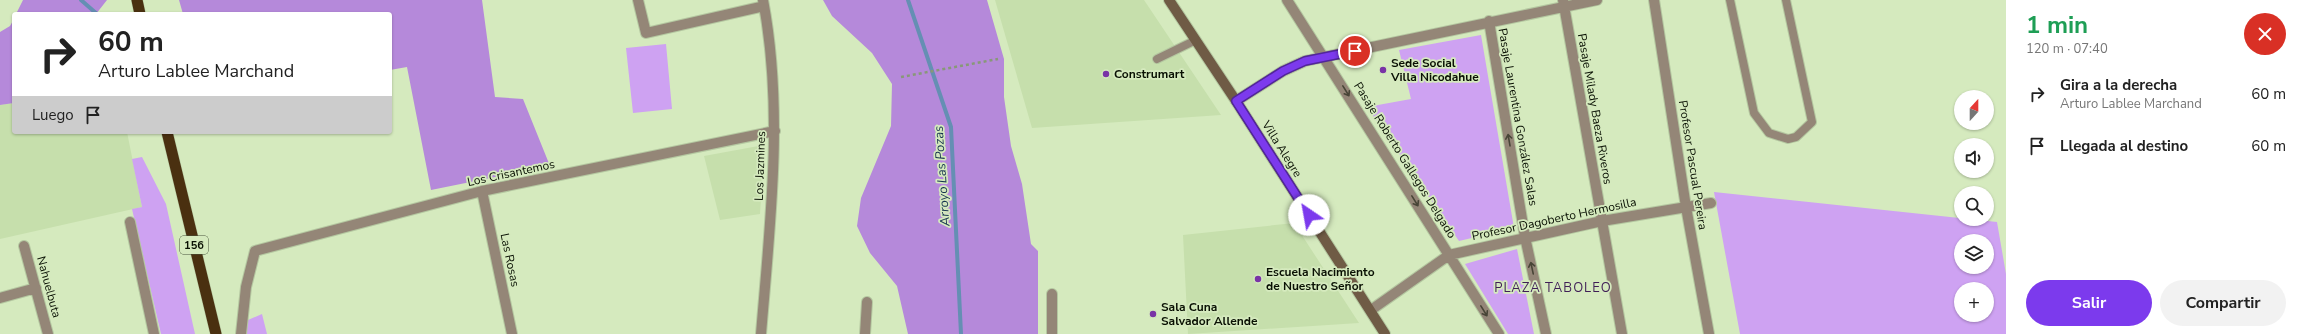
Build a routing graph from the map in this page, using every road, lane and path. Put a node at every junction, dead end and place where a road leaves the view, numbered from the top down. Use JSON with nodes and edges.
{"nodes":[{"id":1,"x":137,"y":0,"type":"edge"},
{"id":2,"x":638,"y":0,"type":"edge"},
{"id":3,"x":1169,"y":0,"type":"edge"},
{"id":4,"x":1287,"y":0,"type":"edge"},
{"id":5,"x":1597,"y":0,"type":"edge"},
{"id":6,"x":1654,"y":0,"type":"edge"},
{"id":7,"x":1730,"y":0,"type":"edge"},
{"id":8,"x":1786,"y":0,"type":"edge"},
{"id":9,"x":764,"y":3,"type":"edge"},
{"id":10,"x":1564,"y":3,"type":"edge"},
{"id":11,"x":140,"y":12,"type":"edge"},
{"id":12,"x":1489,"y":21,"type":"junction"},
{"id":13,"x":1196,"y":40,"type":"junction"},
{"id":14,"x":1325,"y":58,"type":"junction"},
{"id":15,"x":998,"y":59,"type":"dead end"},
{"id":16,"x":1157,"y":59,"type":"dead end"},
{"id":17,"x":902,"y":76,"type":"dead end"},
{"id":18,"x":1236,"y":101,"type":"junction"},
{"id":19,"x":775,"y":131,"type":"junction"},
{"id":20,"x":167,"y":134,"type":"edge"},
{"id":21,"x":482,"y":192,"type":"junction"},
{"id":22,"x":1711,"y":204,"type":"dead end"},
{"id":23,"x":1686,"y":207,"type":"junction"},
{"id":24,"x":1602,"y":221,"type":"junction"},
{"id":25,"x":130,"y":222,"type":"dead end"},
{"id":26,"x":1525,"y":237,"type":"junction"},
{"id":27,"x":24,"y":246,"type":"dead end"},
{"id":28,"x":1449,"y":255,"type":"junction"},
{"id":29,"x":36,"y":288,"type":"junction"},
{"id":30,"x":1052,"y":294,"type":"dead end"},
{"id":31,"x":0,"y":298,"type":"edge"},
{"id":32,"x":867,"y":302,"type":"dead end"},
{"id":33,"x":1371,"y":310,"type":"junction"},
{"id":34,"x":48,"y":334,"type":"edge"},
{"id":35,"x":154,"y":334,"type":"edge"},
{"id":36,"x":216,"y":334,"type":"edge"},
{"id":37,"x":241,"y":334,"type":"edge"},
{"id":38,"x":512,"y":334,"type":"edge"},
{"id":39,"x":761,"y":334,"type":"edge"},
{"id":40,"x":865,"y":334,"type":"edge"},
{"id":41,"x":1052,"y":334,"type":"edge"},
{"id":42,"x":1385,"y":334,"type":"edge"},
{"id":43,"x":1499,"y":334,"type":"edge"},
{"id":44,"x":1546,"y":334,"type":"edge"},
{"id":45,"x":1622,"y":334,"type":"edge"},
{"id":46,"x":1709,"y":334,"type":"edge"}],
"edges":[{"from":1,"to":11,"type":"highway"},
{"from":2,"to":9,"type":"street"},
{"from":3,"to":13,"type":"main road","name":"Villa Alegre"},
{"from":4,"to":14,"type":"street","name":"Pasaje Roberto Gallegos Delgado"},
{"from":5,"to":10,"type":"street"},
{"from":6,"to":23,"type":"street","name":"Profesor Pascual Pereira"},
{"from":7,"to":8,"type":"lane"},
{"from":9,"to":19,"type":"street","name":"Los Jazmines"},
{"from":10,"to":12,"type":"street"},
{"from":10,"to":24,"type":"street","name":"Pasaje Milady Baeza Riveros"},
{"from":12,"to":14,"type":"street"},
{"from":26,"to":12,"type":"street","name":"Pasaje Laurentina González Salas","one_way":true},
{"from":13,"to":16,"type":"lane"},
{"from":13,"to":18,"type":"main road","name":"Villa Alegre"},
{"from":14,"to":18,"type":"street"},
{"from":14,"to":28,"type":"street","name":"Pasaje Roberto Gallegos Delgado","one_way":true},
{"from":15,"to":17,"type":"path"},
{"from":18,"to":33,"type":"main road","name":"Villa Alegre"},
{"from":19,"to":21,"type":"street","name":"Los Crisantemos"},
{"from":19,"to":39,"type":"street","name":"Los Jazmines"},
{"from":20,"to":36,"type":"highway","number":"156"},
{"from":21,"to":37,"type":"street","name":"Los Crisantemos"},
{"from":21,"to":38,"type":"street","name":"Las Rosas"},
{"from":22,"to":23,"type":"street","name":"Profesor Dagoberto Hermosilla"},
{"from":23,"to":24,"type":"street","name":"Profesor Dagoberto Hermosilla"},
{"from":23,"to":46,"type":"street","name":"Profesor Pascual Pereira"},
{"from":24,"to":26,"type":"street","name":"Profesor Dagoberto Hermosilla"},
{"from":24,"to":45,"type":"street","name":"Pasaje Milady Baeza Riveros"},
{"from":25,"to":35,"type":"street"},
{"from":26,"to":28,"type":"street","name":"Profesor Dagoberto Hermosilla"},
{"from":44,"to":26,"type":"street","name":"Pasaje Laurentina González Salas","one_way":true},
{"from":27,"to":29,"type":"street","name":"Nahuelbuta"},
{"from":28,"to":33,"type":"street","name":"Profesor Dagoberto Hermosilla"},
{"from":28,"to":43,"type":"street","name":"Pasaje Roberto Gallegos Delgado","one_way":true},
{"from":29,"to":31,"type":"street"},
{"from":29,"to":34,"type":"street","name":"Nahuelbuta"},
{"from":30,"to":41,"type":"street"},
{"from":32,"to":40,"type":"street"},
{"from":33,"to":42,"type":"main road","name":"Villa Alegre"}]}
